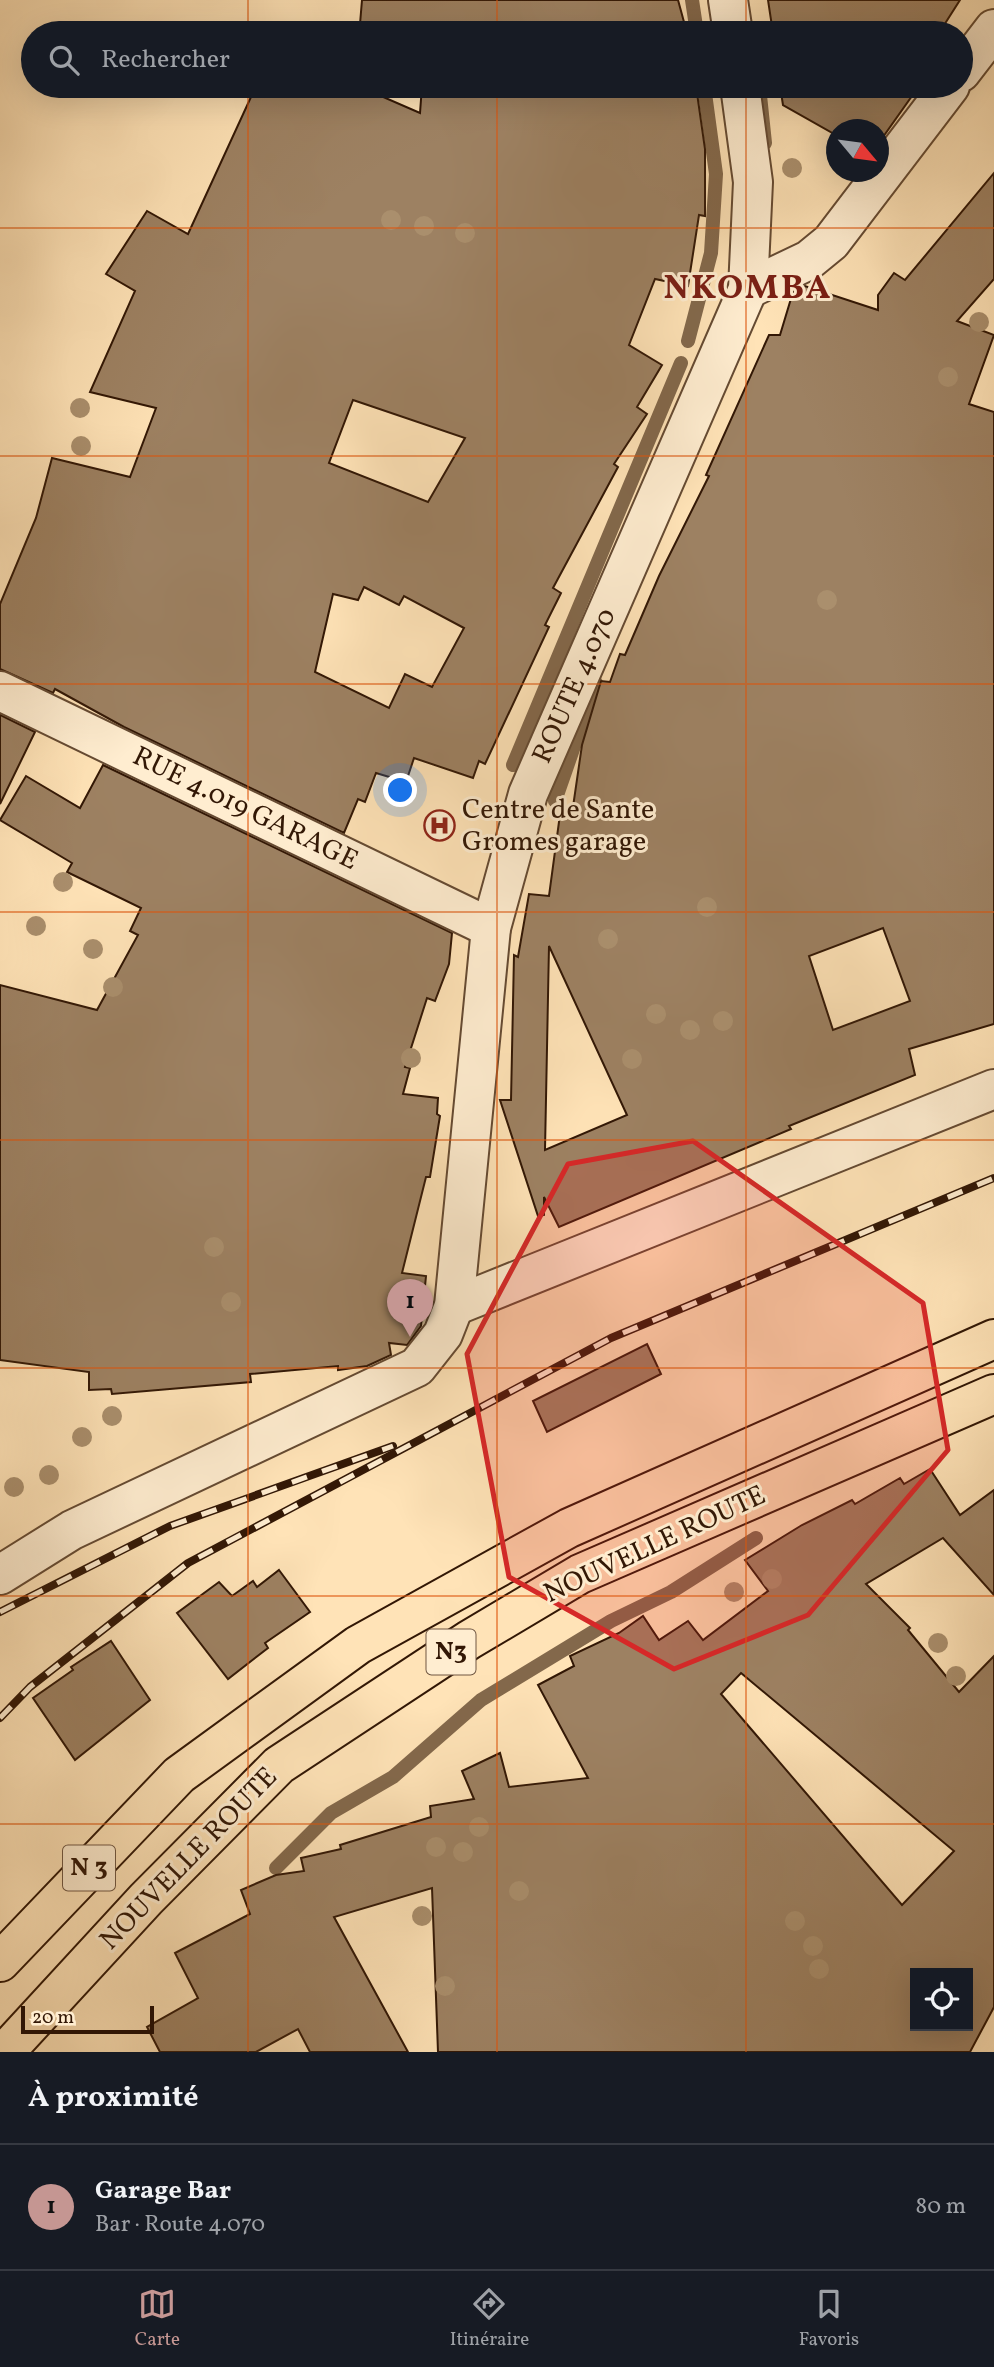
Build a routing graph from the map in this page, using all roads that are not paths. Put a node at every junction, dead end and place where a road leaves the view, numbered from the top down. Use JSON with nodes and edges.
{"nodes":[{"id":1,"x":728,"y":0,"type":"edge"},
{"id":2,"x":731,"y":21,"type":"edge"},
{"id":3,"x":994,"y":29,"type":"edge"},
{"id":4,"x":973,"y":56,"type":"edge"},
{"id":5,"x":742,"y":98,"type":"edge"},
{"id":6,"x":941,"y":98,"type":"edge"},
{"id":7,"x":748,"y":289,"type":"junction"},
{"id":8,"x":0,"y":691,"type":"edge"},
{"id":9,"x":491,"y":928,"type":"junction"},
{"id":10,"x":994,"y":1089,"type":"edge"},
{"id":11,"x":454,"y":1306,"type":"junction"},
{"id":12,"x":989,"y":1353,"type":"edge"},
{"id":13,"x":994,"y":1394,"type":"edge"},
{"id":14,"x":0,"y":1575,"type":"edge"},
{"id":15,"x":179,"y":1775,"type":"joint"},
{"id":16,"x":0,"y":1962,"type":"edge"},
{"id":17,"x":5,"y":2052,"type":"edge"}],
"edges":[{"from":1,"to":2,"type":"street"},
{"from":3,"to":4,"type":"street"},
{"from":5,"to":7,"type":"street","name":"ROUTE 4.070"},
{"from":6,"to":7,"type":"street"},
{"from":7,"to":9,"type":"street","name":"ROUTE 4.070"},
{"from":8,"to":9,"type":"street","name":"RUE 4.019 GARAGE"},
{"from":9,"to":11,"type":"street","name":"ROUTE 4.070"},
{"from":10,"to":11,"type":"street"},
{"from":11,"to":14,"type":"street","name":"ROUTE 4.070"},
{"from":12,"to":15,"type":"highway","name":"NOUVELLE ROUTE","number":"N3"},
{"from":13,"to":17,"type":"highway","name":"NOUVELLE ROUTE","number":"N3"},
{"from":15,"to":16,"type":"highway","name":"NOUVELLE ROUTE","number":"N 3"}]}
